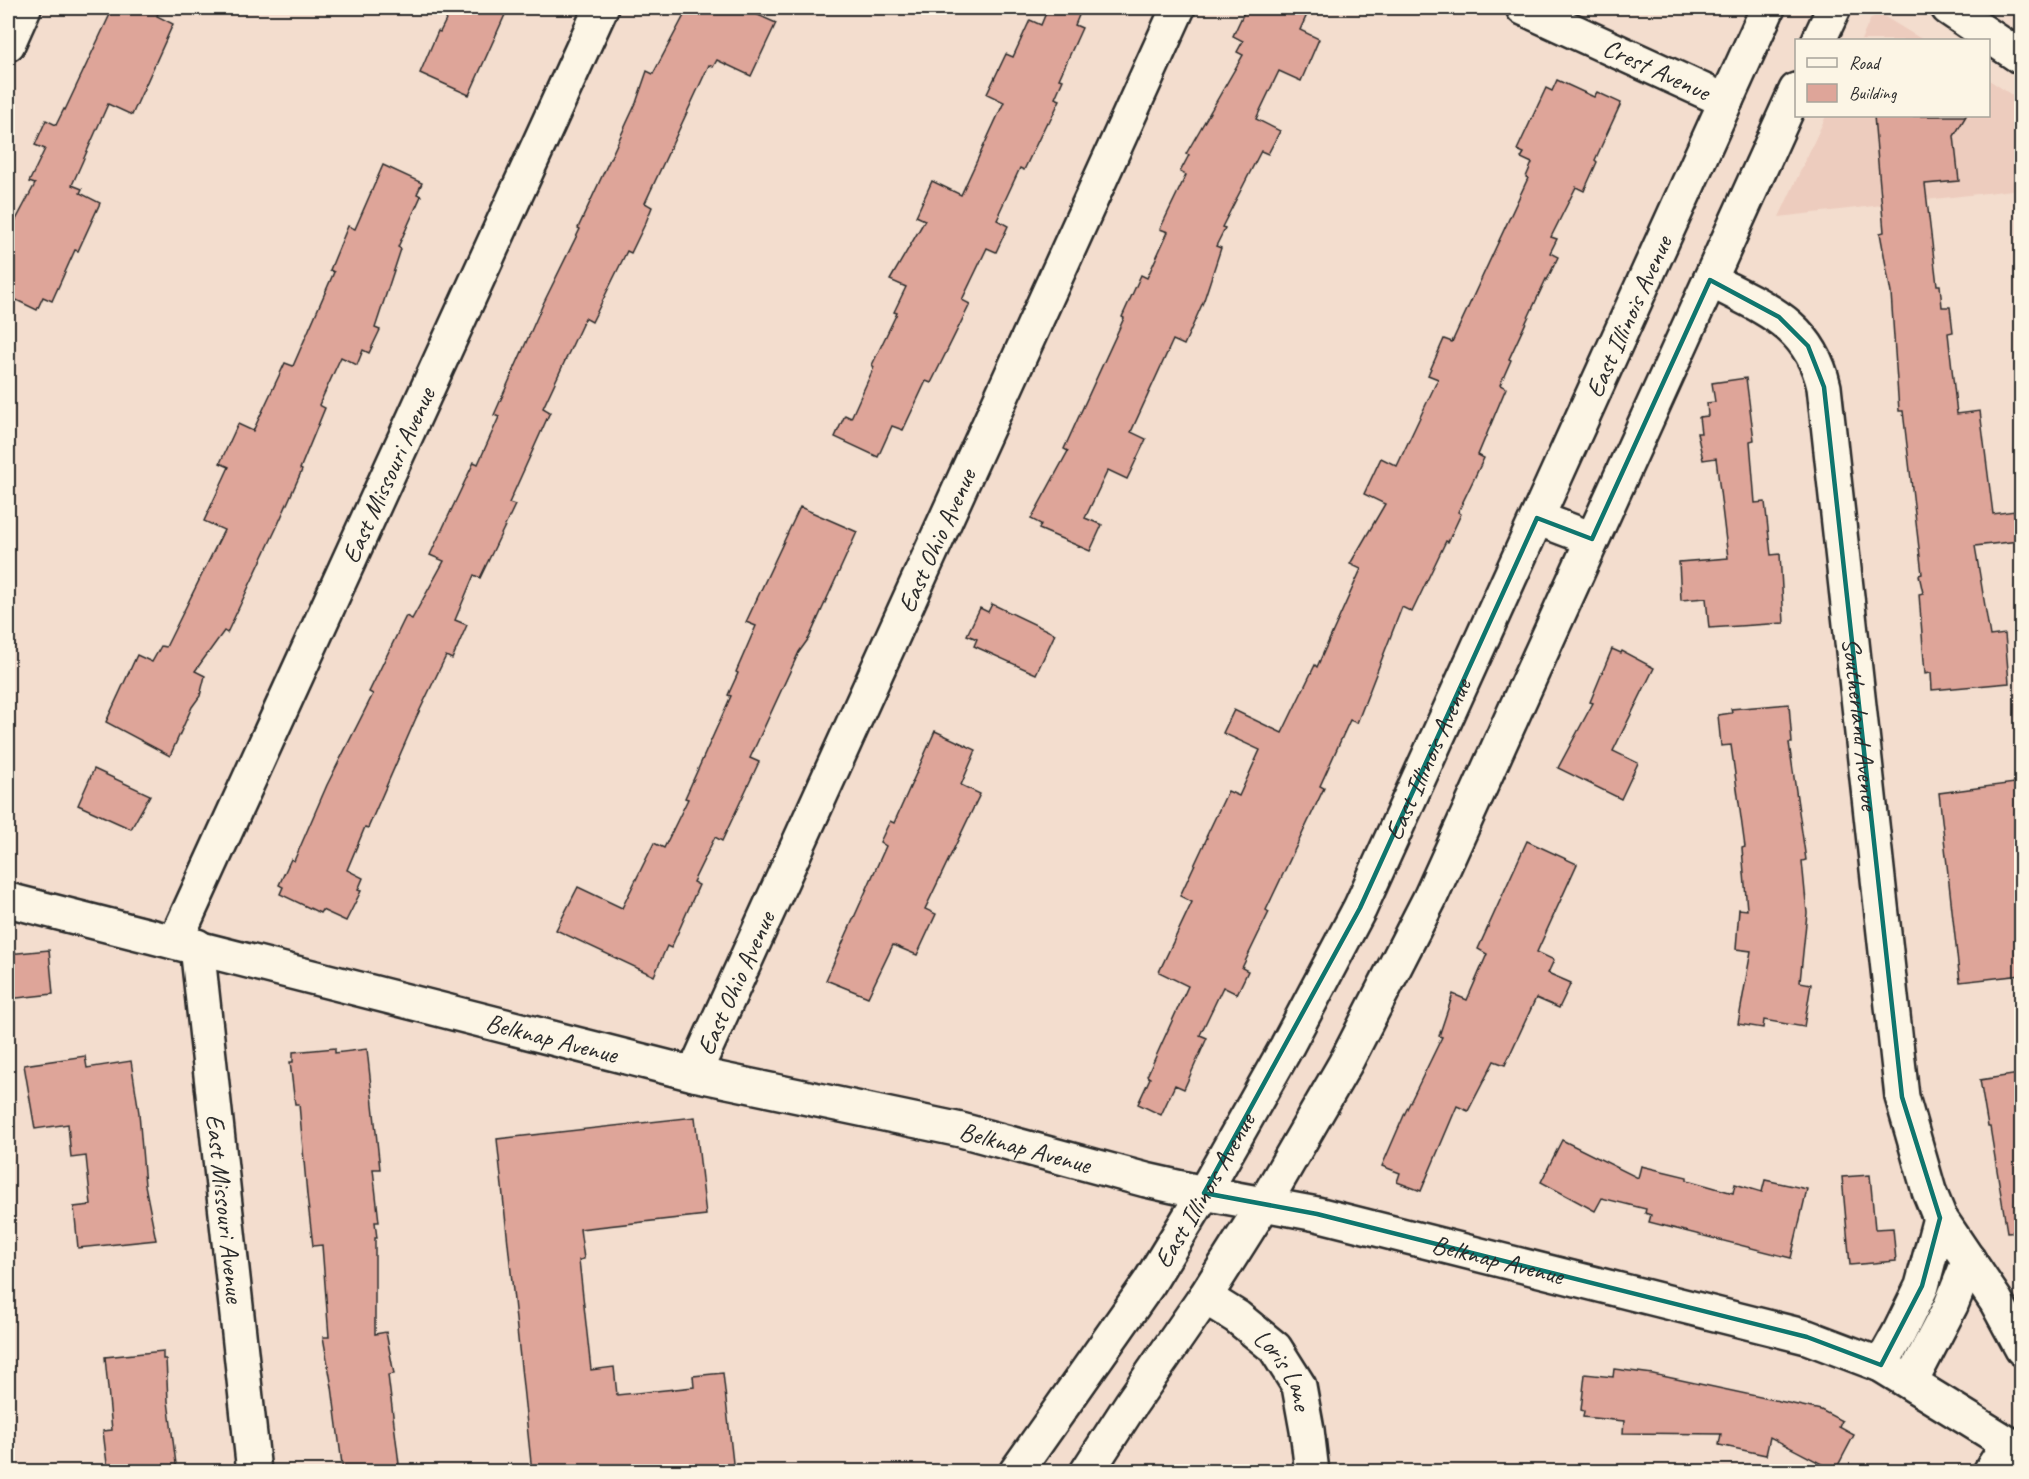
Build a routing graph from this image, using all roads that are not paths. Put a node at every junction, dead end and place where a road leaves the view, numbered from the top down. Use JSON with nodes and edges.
{"nodes":[{"id":1,"x":24,"y":8,"type":"edge"},
{"id":2,"x":601,"y":8,"type":"edge"},
{"id":3,"x":1178,"y":8,"type":"edge"},
{"id":4,"x":1523,"y":8,"type":"edge"},
{"id":5,"x":1768,"y":8,"type":"edge"},
{"id":6,"x":1834,"y":8,"type":"edge"},
{"id":7,"x":1948,"y":8,"type":"edge"},
{"id":8,"x":1819,"y":39,"type":"edge"},
{"id":9,"x":8,"y":44,"type":"edge"},
{"id":10,"x":2022,"y":58,"type":"edge"},
{"id":11,"x":1795,"y":94,"type":"edge"},
{"id":12,"x":1726,"y":101,"type":"junction"},
{"id":13,"x":1710,"y":280,"type":"junction"},
{"id":14,"x":1537,"y":518,"type":"junction"},
{"id":15,"x":1592,"y":540,"type":"junction"},
{"id":16,"x":8,"y":900,"type":"edge"},
{"id":17,"x":186,"y":944,"type":"junction"},
{"id":18,"x":694,"y":1074,"type":"junction"},
{"id":19,"x":1204,"y":1193,"type":"junction"},
{"id":20,"x":1264,"y":1204,"type":"junction"},
{"id":21,"x":1940,"y":1218,"type":"junction"},
{"id":22,"x":1969,"y":1260,"type":"junction"},
{"id":23,"x":1205,"y":1297,"type":"junction"},
{"id":24,"x":2022,"y":1349,"type":"edge"},
{"id":25,"x":1881,"y":1365,"type":"junction"},
{"id":26,"x":1911,"y":1382,"type":"junction"},
{"id":27,"x":2015,"y":1448,"type":"edge"},
{"id":28,"x":254,"y":1472,"type":"edge"},
{"id":29,"x":1016,"y":1472,"type":"edge"},
{"id":30,"x":1087,"y":1472,"type":"edge"},
{"id":31,"x":1312,"y":1472,"type":"edge"},
{"id":32,"x":1990,"y":1472,"type":"edge"}],
"edges":[{"from":1,"to":9,"type":"street"},
{"from":2,"to":17,"type":"street","name":"East Missouri Avenue"},
{"from":3,"to":18,"type":"street","name":"East Ohio Avenue"},
{"from":4,"to":12,"type":"street","name":"Crest Avenue"},
{"from":5,"to":12,"type":"street","name":"East Illinois Avenue"},
{"from":6,"to":8,"type":"street"},
{"from":7,"to":10,"type":"street"},
{"from":11,"to":13,"type":"street"},
{"from":12,"to":14,"type":"street","name":"East Illinois Avenue"},
{"from":13,"to":15,"type":"street"},
{"from":13,"to":21,"type":"street","name":"Southerland Avenue"},
{"from":14,"to":15,"type":"street"},
{"from":14,"to":19,"type":"street","name":"East Illinois Avenue"},
{"from":15,"to":20,"type":"street"},
{"from":16,"to":17,"type":"street","name":"Belknap Avenue"},
{"from":17,"to":18,"type":"street","name":"Belknap Avenue"},
{"from":17,"to":28,"type":"street","name":"East Missouri Avenue"},
{"from":18,"to":19,"type":"street","name":"Belknap Avenue"},
{"from":19,"to":20,"type":"street","name":"Belknap Avenue"},
{"from":19,"to":29,"type":"street","name":"East Illinois Avenue"},
{"from":20,"to":23,"type":"street"},
{"from":20,"to":25,"type":"street","name":"Belknap Avenue"},
{"from":21,"to":22,"type":"street","name":"Southerland Avenue"},
{"from":21,"to":25,"type":"street"},
{"from":22,"to":24,"type":"street","name":"Southerland Avenue"},
{"from":22,"to":26,"type":"street"},
{"from":23,"to":30,"type":"street"},
{"from":23,"to":31,"type":"street","name":"Loris Lane"},
{"from":25,"to":26,"type":"street","name":"Belknap Avenue"},
{"from":26,"to":27,"type":"street","name":"Belknap Avenue"},
{"from":27,"to":32,"type":"street"}]}
